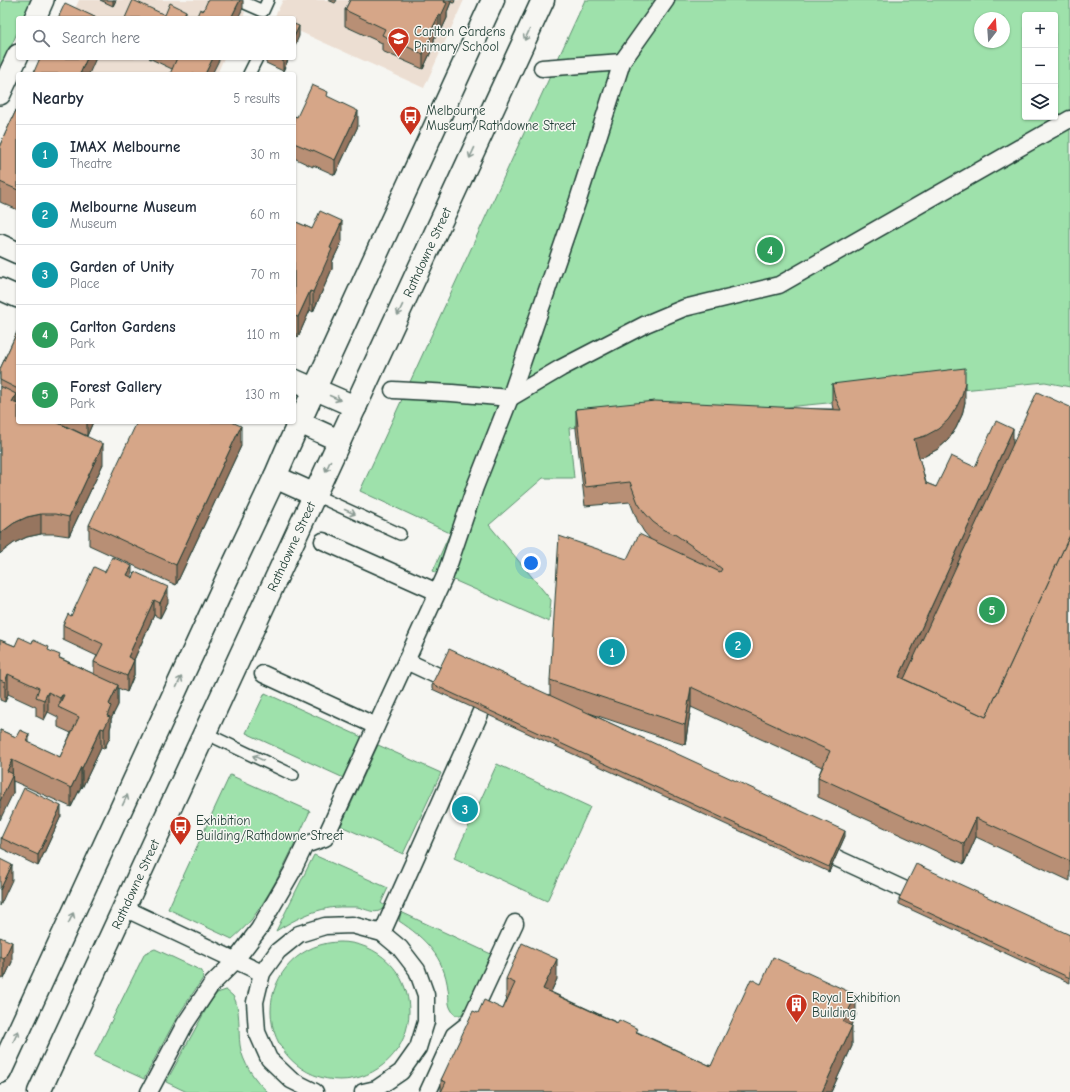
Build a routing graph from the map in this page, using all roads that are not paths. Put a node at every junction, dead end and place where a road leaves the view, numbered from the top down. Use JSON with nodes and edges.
{"nodes":[{"id":1,"x":43,"y":0,"type":"edge"},
{"id":2,"x":238,"y":0,"type":"edge"},
{"id":3,"x":268,"y":0,"type":"edge"},
{"id":4,"x":493,"y":0,"type":"edge"},
{"id":5,"x":543,"y":0,"type":"edge"},
{"id":6,"x":666,"y":0,"type":"edge"},
{"id":7,"x":36,"y":16,"type":"edge"},
{"id":8,"x":16,"y":59,"type":"edge"},
{"id":9,"x":256,"y":60,"type":"edge"},
{"id":10,"x":622,"y":62,"type":"junction"},
{"id":11,"x":542,"y":68,"type":"dead end"},
{"id":12,"x":250,"y":72,"type":"edge"},
{"id":13,"x":0,"y":94,"type":"edge"},
{"id":14,"x":1070,"y":119,"type":"edge"},
{"id":15,"x":0,"y":245,"type":"edge"},
{"id":16,"x":16,"y":252,"type":"edge"},
{"id":17,"x":0,"y":289,"type":"edge"},
{"id":18,"x":16,"y":296,"type":"edge"},
{"id":19,"x":296,"y":381,"type":"edge"},
{"id":20,"x":315,"y":389,"type":"junction"},
{"id":21,"x":393,"y":390,"type":"dead end"},
{"id":22,"x":510,"y":398,"type":"junction"},
{"id":23,"x":356,"y":407,"type":"junction"},
{"id":24,"x":296,"y":421,"type":"edge"},
{"id":25,"x":295,"y":424,"type":"edge"},
{"id":26,"x":340,"y":441,"type":"junction"},
{"id":27,"x":275,"y":477,"type":"junction"},
{"id":28,"x":315,"y":495,"type":"junction"},
{"id":29,"x":400,"y":534,"type":"dead end"},
{"id":30,"x":323,"y":541,"type":"dead end"},
{"id":31,"x":437,"y":592,"type":"junction"},
{"id":32,"x":406,"y":662,"type":"junction"},
{"id":33,"x":263,"y":674,"type":"dead end"},
{"id":34,"x":376,"y":726,"type":"junction"},
{"id":35,"x":205,"y":733,"type":"junction"},
{"id":36,"x":294,"y":775,"type":"dead end"},
{"id":37,"x":804,"y":843,"type":"edge"},
{"id":38,"x":933,"y":902,"type":"edge"},
{"id":39,"x":124,"y":908,"type":"junction"},
{"id":40,"x":516,"y":923,"type":"dead end"},
{"id":41,"x":382,"y":933,"type":"junction"},
{"id":42,"x":235,"y":961,"type":"junction"},
{"id":43,"x":262,"y":974,"type":"junction"},
{"id":44,"x":418,"y":1048,"type":"junction"},
{"id":45,"x":443,"y":1059,"type":"junction"},
{"id":46,"x":0,"y":1072,"type":"edge"},
{"id":47,"x":39,"y":1092,"type":"edge"},
{"id":48,"x":149,"y":1092,"type":"edge"},
{"id":49,"x":315,"y":1092,"type":"edge"},
{"id":50,"x":364,"y":1092,"type":"edge"},
{"id":51,"x":428,"y":1092,"type":"edge"}],
"edges":[{"from":1,"to":7,"type":"street"},
{"from":2,"to":3,"type":"lane"},
{"from":4,"to":20,"type":"main road"},
{"from":5,"to":23,"type":"main road","name":"Rathdowne Street","one_way":true},
{"from":6,"to":10,"type":"street"},
{"from":8,"to":13,"type":"street"},
{"from":9,"to":12,"type":"lane"},
{"from":10,"to":11,"type":"street"},
{"from":10,"to":22,"type":"street"},
{"from":14,"to":22,"type":"street"},
{"from":15,"to":16,"type":"street"},
{"from":17,"to":18,"type":"street"},
{"from":19,"to":20,"type":"street"},
{"from":20,"to":23,"type":"street","one_way":true},
{"from":20,"to":24,"type":"main road"},
{"from":21,"to":22,"type":"street"},
{"from":22,"to":31,"type":"street"},
{"from":23,"to":26,"type":"main road","name":"Rathdowne Street"},
{"from":24,"to":26,"type":"street"},
{"from":25,"to":27,"type":"main road"},
{"from":26,"to":28,"type":"main road","name":"Rathdowne Street","one_way":true},
{"from":27,"to":28,"type":"main road"},
{"from":46,"to":27,"type":"main road","one_way":true},
{"from":28,"to":29,"type":"lane","one_way":true},
{"from":28,"to":35,"type":"main road","name":"Rathdowne Street"},
{"from":30,"to":31,"type":"street"},
{"from":31,"to":32,"type":"street"},
{"from":32,"to":34,"type":"street"},
{"from":32,"to":41,"type":"street"},
{"from":33,"to":34,"type":"street"},
{"from":34,"to":42,"type":"street"},
{"from":36,"to":35,"type":"lane","one_way":true},
{"from":35,"to":39,"type":"main road","name":"Rathdowne Street"},
{"from":37,"to":38,"type":"street"},
{"from":39,"to":42,"type":"street"},
{"from":39,"to":47,"type":"main road","name":"Rathdowne Street"},
{"from":40,"to":45,"type":"street"},
{"from":41,"to":43,"type":"street"},
{"from":41,"to":44,"type":"street"},
{"from":42,"to":43,"type":"street"},
{"from":42,"to":48,"type":"street"},
{"from":43,"to":49,"type":"street"},
{"from":44,"to":45,"type":"street"},
{"from":44,"to":50,"type":"street"},
{"from":45,"to":51,"type":"street"}]}
